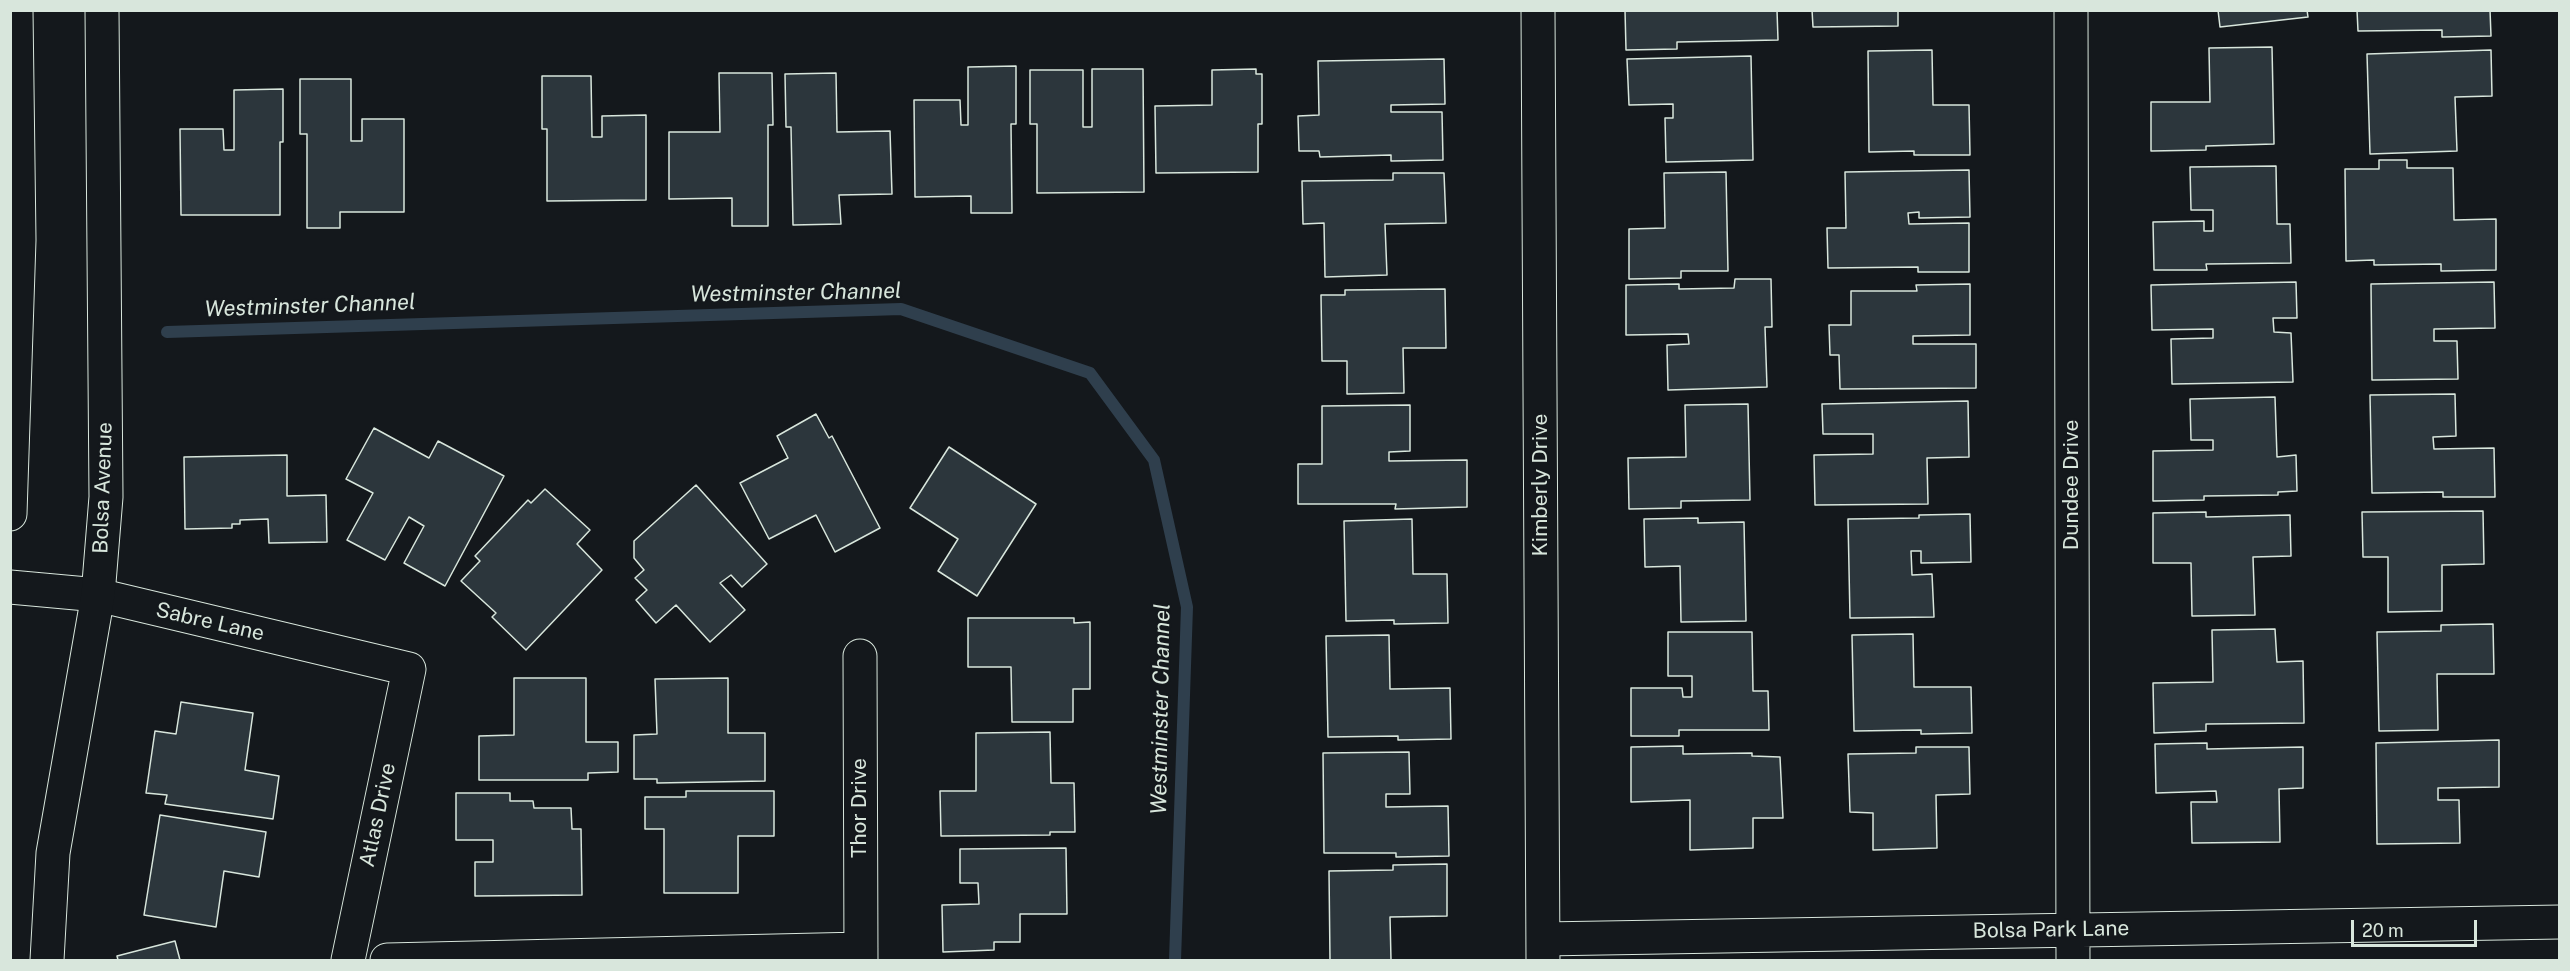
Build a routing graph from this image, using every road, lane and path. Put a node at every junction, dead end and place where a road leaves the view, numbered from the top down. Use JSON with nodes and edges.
{"nodes":[{"id":1,"x":16,"y":10,"type":"edge"},
{"id":2,"x":102,"y":10,"type":"edge"},
{"id":3,"x":1538,"y":10,"type":"edge"},
{"id":4,"x":2071,"y":10,"type":"edge"},
{"id":5,"x":14,"y":283,"type":"edge"},
{"id":6,"x":10,"y":514,"type":"edge"},
{"id":7,"x":10,"y":587,"type":"edge"},
{"id":8,"x":98,"y":595,"type":"junction"},
{"id":9,"x":860,"y":656,"type":"dead end"},
{"id":10,"x":408,"y":669,"type":"joint"},
{"id":11,"x":2559,"y":922,"type":"edge"},
{"id":12,"x":2073,"y":945,"type":"edge"},
{"id":13,"x":1543,"y":950,"type":"edge"},
{"id":14,"x":861,"y":955,"type":"edge"},
{"id":15,"x":47,"y":960,"type":"edge"},
{"id":16,"x":348,"y":960,"type":"edge"},
{"id":17,"x":387,"y":960,"type":"edge"}],
"edges":[{"from":1,"to":5,"type":"street"},
{"from":2,"to":8,"type":"street","name":"Bolsa Avenue"},
{"from":3,"to":13,"type":"street","name":"Kimberly Drive"},
{"from":4,"to":12,"type":"street","name":"Dundee Drive"},
{"from":5,"to":6,"type":"street"},
{"from":7,"to":8,"type":"street","name":"Sabre Lane"},
{"from":8,"to":10,"type":"street","name":"Sabre Lane"},
{"from":8,"to":15,"type":"street","name":"Bolsa Avenue"},
{"from":9,"to":14,"type":"street","name":"Thor Drive"},
{"from":10,"to":16,"type":"street","name":"Atlas Drive"},
{"from":11,"to":12,"type":"street","name":"Bolsa Park Lane"},
{"from":12,"to":13,"type":"street","name":"Bolsa Park Lane"},
{"from":14,"to":17,"type":"street"}]}
